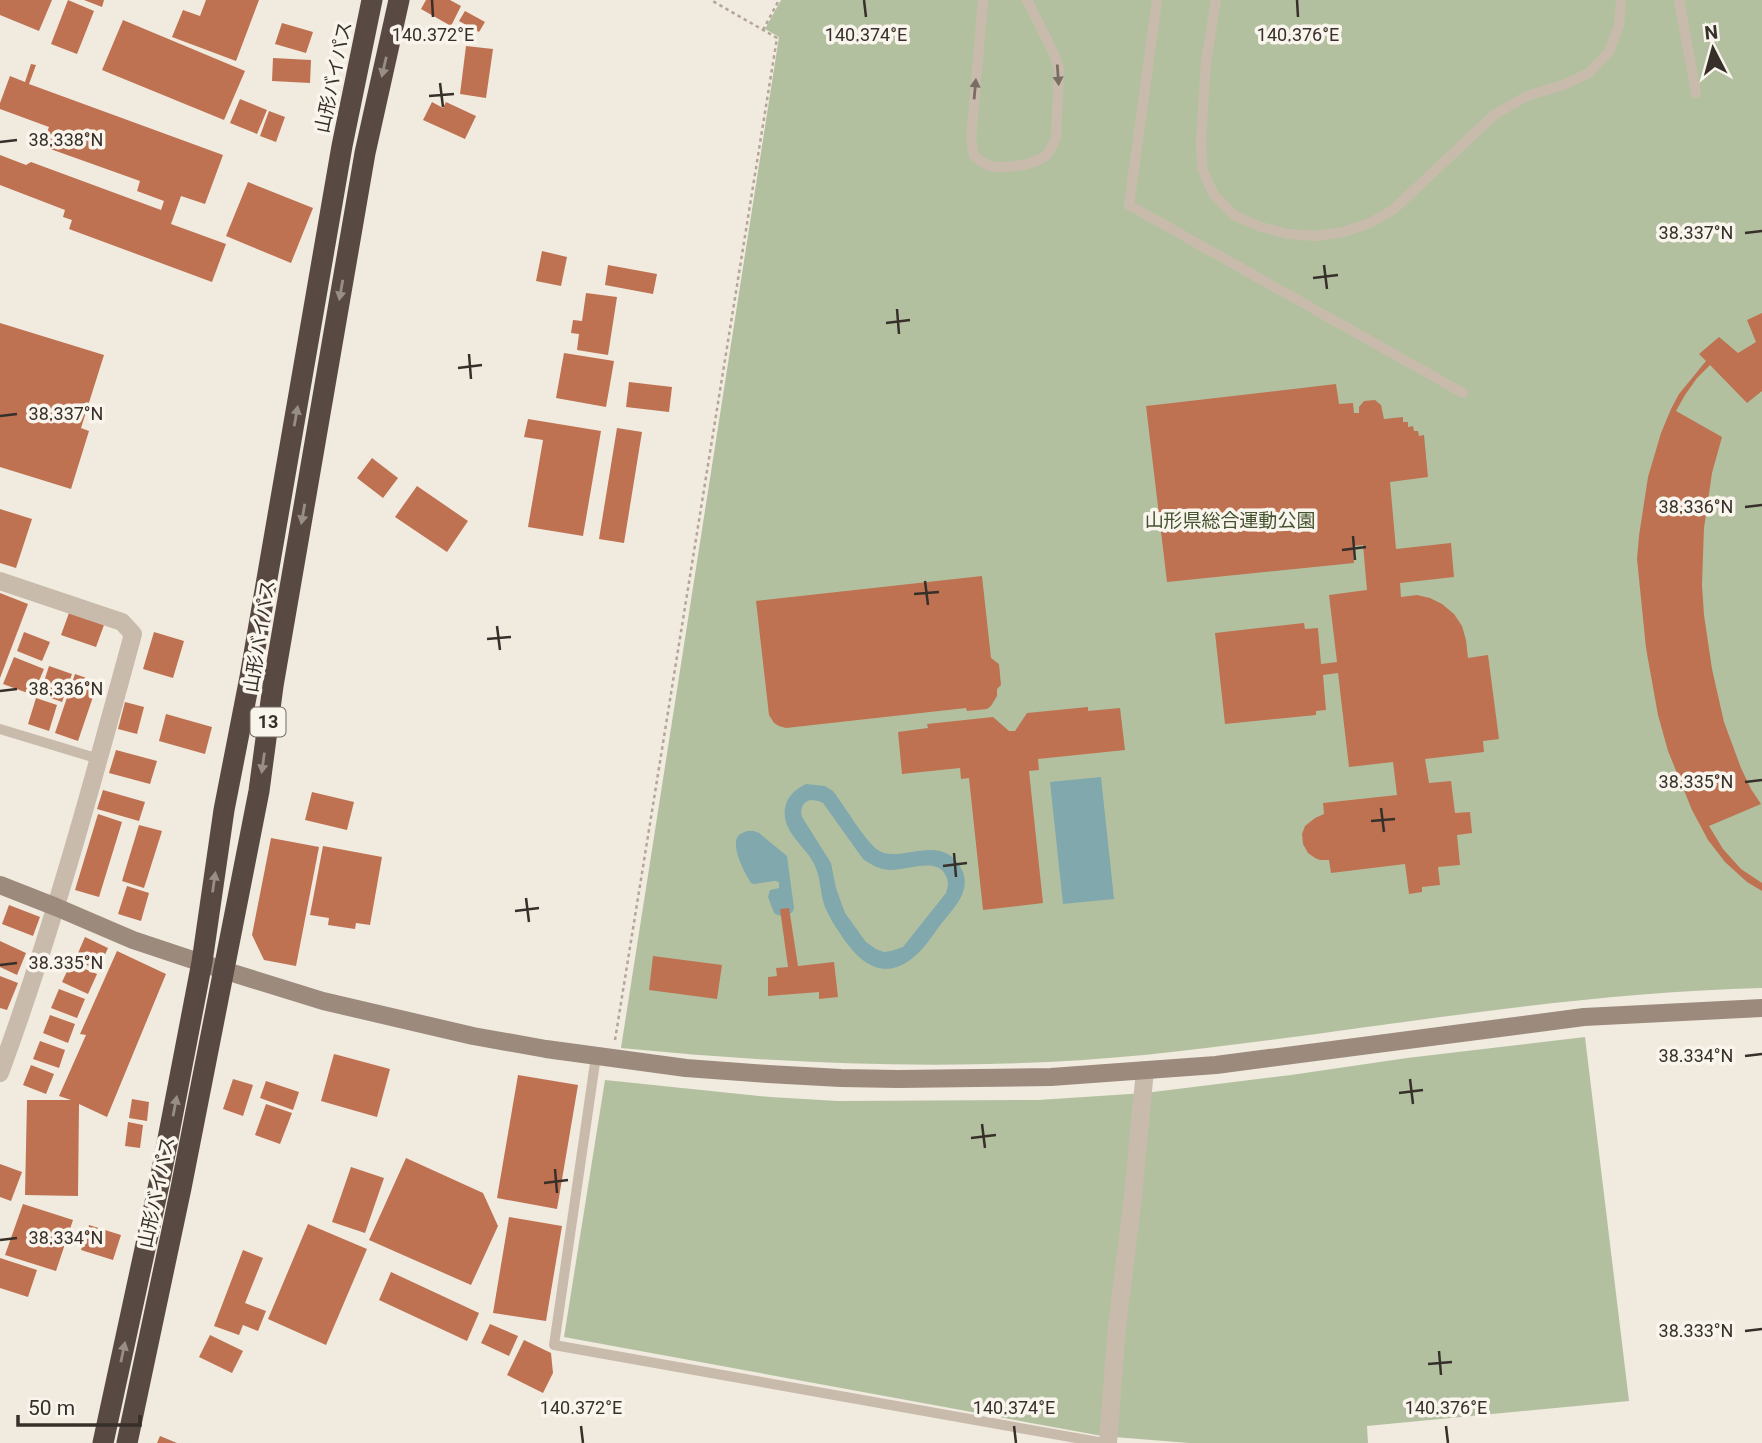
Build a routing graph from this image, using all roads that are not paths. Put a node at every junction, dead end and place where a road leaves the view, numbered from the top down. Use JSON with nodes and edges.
{"nodes":[{"id":1,"x":372,"y":0,"type":"edge"},
{"id":2,"x":399,"y":0,"type":"edge"},
{"id":3,"x":983,"y":0,"type":"edge"},
{"id":4,"x":1027,"y":0,"type":"edge"},
{"id":5,"x":1157,"y":0,"type":"edge"},
{"id":6,"x":1216,"y":0,"type":"edge"},
{"id":7,"x":1621,"y":0,"type":"edge"},
{"id":8,"x":1679,"y":0,"type":"edge"},
{"id":9,"x":1696,"y":93,"type":"dead end"},
{"id":10,"x":1463,"y":393,"type":"dead end"},
{"id":11,"x":0,"y":581,"type":"edge"},
{"id":12,"x":0,"y":729,"type":"edge"},
{"id":13,"x":99,"y":759,"type":"junction"},
{"id":14,"x":0,"y":885,"type":"edge"},
{"id":15,"x":56,"y":907,"type":"junction"},
{"id":16,"x":202,"y":962,"type":"junction"},
{"id":17,"x":223,"y":971,"type":"junction"},
{"id":18,"x":1762,"y":1008,"type":"edge"},
{"id":19,"x":5,"y":1045,"type":"edge"},
{"id":20,"x":604,"y":1057,"type":"junction"},
{"id":21,"x":1145,"y":1070,"type":"junction"},
{"id":22,"x":0,"y":1073,"type":"edge"},
{"id":23,"x":103,"y":1443,"type":"edge"},
{"id":24,"x":127,"y":1443,"type":"edge"},
{"id":25,"x":1106,"y":1443,"type":"edge"}],
"edges":[{"from":16,"to":1,"type":"highway","name":"山形バイパス","number":"13","one_way":true},
{"from":2,"to":17,"type":"highway","name":"山形バイパス","number":"13","one_way":true},
{"from":4,"to":3,"type":"lane","one_way":true},
{"from":5,"to":10,"type":"lane"},
{"from":6,"to":7,"type":"lane"},
{"from":8,"to":9,"type":"lane"},
{"from":11,"to":13,"type":"street"},
{"from":12,"to":13,"type":"lane"},
{"from":13,"to":15,"type":"street"},
{"from":14,"to":15,"type":"street"},
{"from":15,"to":16,"type":"street"},
{"from":15,"to":19,"type":"street"},
{"from":16,"to":17,"type":"street"},
{"from":23,"to":16,"type":"highway","name":"山形バイパス","number":"13","one_way":true},
{"from":17,"to":20,"type":"street"},
{"from":17,"to":24,"type":"highway","name":"山形バイパス","number":"13"},
{"from":18,"to":21,"type":"street"},
{"from":19,"to":22,"type":"street"},
{"from":20,"to":21,"type":"street"},
{"from":20,"to":25,"type":"lane"},
{"from":21,"to":25,"type":"street"}]}
